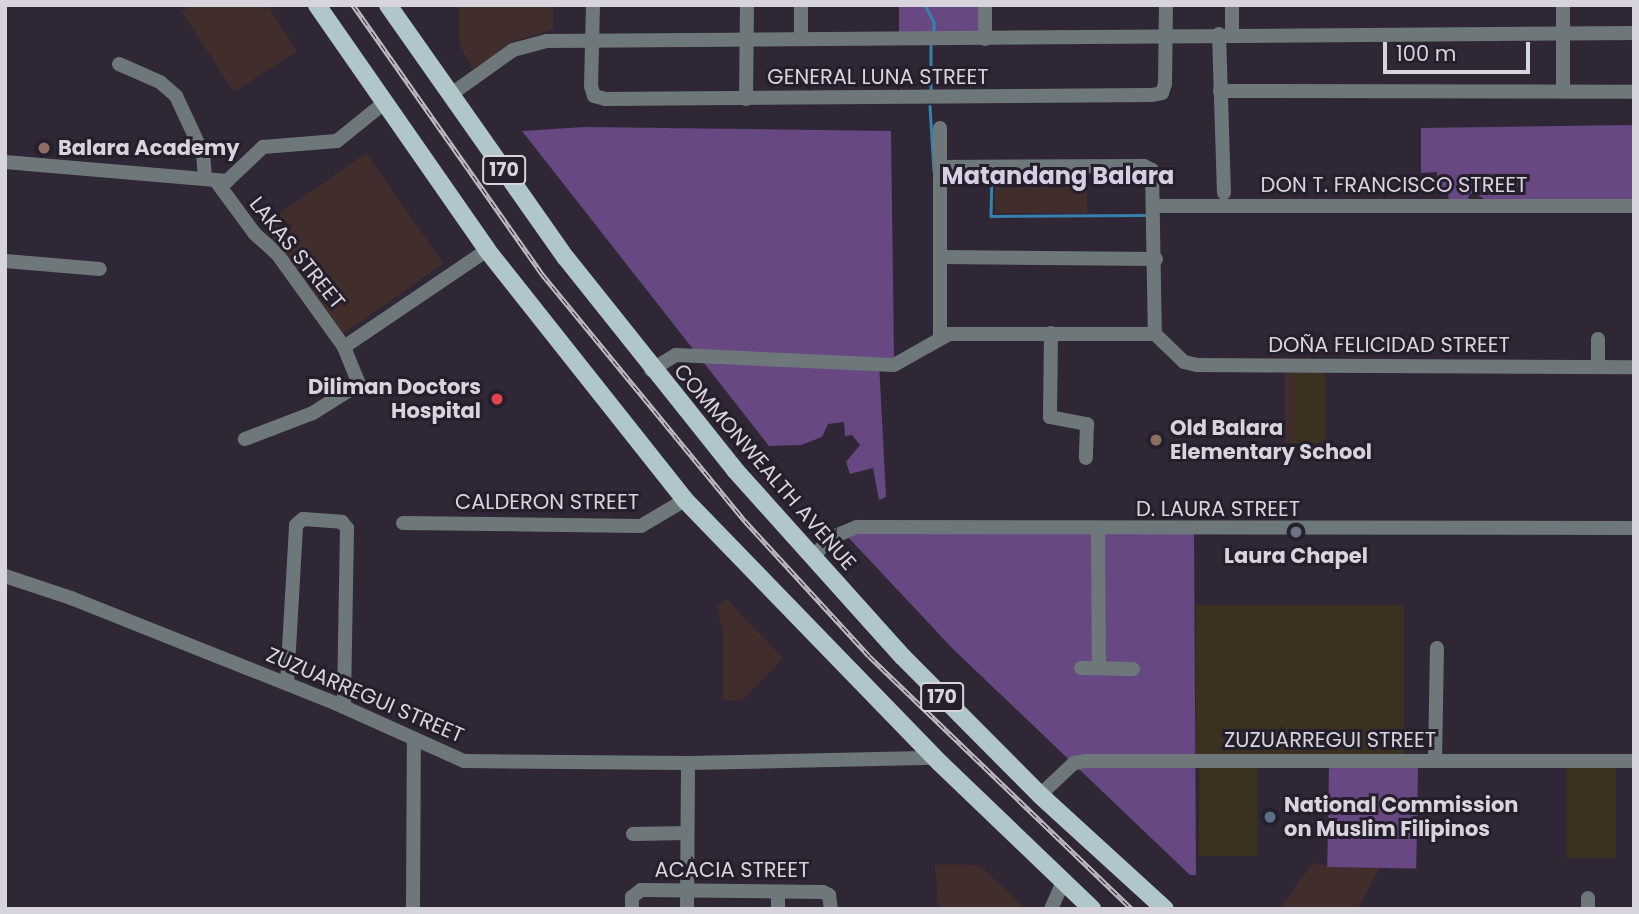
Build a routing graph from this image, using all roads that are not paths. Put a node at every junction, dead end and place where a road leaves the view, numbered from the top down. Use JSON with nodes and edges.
{"nodes":[{"id":1,"x":317,"y":5,"type":"edge"},
{"id":2,"x":388,"y":5,"type":"edge"},
{"id":3,"x":593,"y":5,"type":"edge"},
{"id":4,"x":747,"y":5,"type":"edge"},
{"id":5,"x":801,"y":5,"type":"edge"},
{"id":6,"x":985,"y":5,"type":"edge"},
{"id":7,"x":1166,"y":5,"type":"edge"},
{"id":8,"x":1232,"y":5,"type":"edge"},
{"id":9,"x":1563,"y":5,"type":"edge"},
{"id":10,"x":1225,"y":33,"type":"junction"},
{"id":11,"x":1564,"y":33,"type":"junction"},
{"id":12,"x":1634,"y":33,"type":"edge"},
{"id":13,"x":746,"y":39,"type":"junction"},
{"id":14,"x":801,"y":39,"type":"junction"},
{"id":15,"x":985,"y":39,"type":"junction"},
{"id":16,"x":1166,"y":39,"type":"junction"},
{"id":17,"x":592,"y":40,"type":"junction"},
{"id":18,"x":118,"y":64,"type":"dead end"},
{"id":19,"x":1220,"y":91,"type":"junction"},
{"id":20,"x":1563,"y":92,"type":"junction"},
{"id":21,"x":1634,"y":92,"type":"edge"},
{"id":22,"x":450,"y":95,"type":"junction"},
{"id":23,"x":746,"y":99,"type":"junction"},
{"id":24,"x":384,"y":103,"type":"junction"},
{"id":25,"x":940,"y":128,"type":"dead end"},
{"id":26,"x":5,"y":162,"type":"edge"},
{"id":27,"x":940,"y":167,"type":"junction"},
{"id":28,"x":211,"y":180,"type":"junction"},
{"id":29,"x":1224,"y":192,"type":"dead end"},
{"id":30,"x":1155,"y":206,"type":"junction"},
{"id":31,"x":1634,"y":206,"type":"edge"},
{"id":32,"x":486,"y":250,"type":"junction"},
{"id":33,"x":940,"y":257,"type":"junction"},
{"id":34,"x":1156,"y":259,"type":"junction"},
{"id":35,"x":5,"y":261,"type":"edge"},
{"id":36,"x":100,"y":268,"type":"dead end"},
{"id":37,"x":1051,"y":333,"type":"junction"},
{"id":38,"x":1155,"y":334,"type":"junction"},
{"id":39,"x":940,"y":336,"type":"junction"},
{"id":40,"x":1598,"y":339,"type":"dead end"},
{"id":41,"x":344,"y":347,"type":"junction"},
{"id":42,"x":1598,"y":367,"type":"junction"},
{"id":43,"x":1634,"y":367,"type":"edge"},
{"id":44,"x":651,"y":370,"type":"junction"},
{"id":45,"x":244,"y":439,"type":"dead end"},
{"id":46,"x":1086,"y":458,"type":"dead end"},
{"id":47,"x":685,"y":500,"type":"junction"},
{"id":48,"x":403,"y":523,"type":"dead end"},
{"id":49,"x":1634,"y":528,"type":"edge"},
{"id":50,"x":1098,"y":530,"type":"junction"},
{"id":51,"x":812,"y":557,"type":"junction"},
{"id":52,"x":5,"y":576,"type":"edge"},
{"id":53,"x":1437,"y":648,"type":"dead end"},
{"id":54,"x":1082,"y":668,"type":"dead end"},
{"id":55,"x":1099,"y":668,"type":"junction"},
{"id":56,"x":1133,"y":669,"type":"dead end"},
{"id":57,"x":286,"y":683,"type":"junction"},
{"id":58,"x":344,"y":707,"type":"junction"},
{"id":59,"x":414,"y":740,"type":"junction"},
{"id":60,"x":935,"y":758,"type":"junction"},
{"id":61,"x":1435,"y":761,"type":"junction"},
{"id":62,"x":1634,"y":761,"type":"edge"},
{"id":63,"x":688,"y":763,"type":"junction"},
{"id":64,"x":1040,"y":795,"type":"junction"},
{"id":65,"x":687,"y":833,"type":"junction"},
{"id":66,"x":634,"y":834,"type":"dead end"},
{"id":67,"x":1063,"y":882,"type":"junction"},
{"id":68,"x":687,"y":891,"type":"junction"},
{"id":69,"x":778,"y":892,"type":"junction"},
{"id":70,"x":830,"y":902,"type":"edge"},
{"id":71,"x":412,"y":909,"type":"edge"},
{"id":72,"x":632,"y":909,"type":"edge"},
{"id":73,"x":687,"y":909,"type":"edge"},
{"id":74,"x":778,"y":909,"type":"edge"},
{"id":75,"x":1051,"y":909,"type":"edge"},
{"id":76,"x":1092,"y":909,"type":"edge"},
{"id":77,"x":1165,"y":909,"type":"edge"}],
"edges":[{"from":1,"to":24,"type":"main road","number":"170"},
{"from":2,"to":22,"type":"main road","name":"COMMONWEALTH AVENUE","number":"170"},
{"from":3,"to":17,"type":"street"},
{"from":4,"to":13,"type":"street"},
{"from":5,"to":14,"type":"street"},
{"from":6,"to":15,"type":"street"},
{"from":7,"to":16,"type":"street"},
{"from":8,"to":10,"type":"street"},
{"from":9,"to":11,"type":"street"},
{"from":10,"to":11,"type":"street"},
{"from":10,"to":16,"type":"street"},
{"from":10,"to":19,"type":"street"},
{"from":11,"to":12,"type":"street"},
{"from":11,"to":20,"type":"street"},
{"from":13,"to":14,"type":"street"},
{"from":13,"to":17,"type":"street"},
{"from":13,"to":23,"type":"street"},
{"from":14,"to":15,"type":"street"},
{"from":15,"to":16,"type":"street"},
{"from":16,"to":23,"type":"street","name":"GENERAL LUNA STREET"},
{"from":17,"to":22,"type":"street"},
{"from":17,"to":23,"type":"street","name":"GENERAL LUNA STREET"},
{"from":18,"to":28,"type":"street"},
{"from":19,"to":20,"type":"street"},
{"from":19,"to":29,"type":"street"},
{"from":20,"to":21,"type":"street"},
{"from":22,"to":44,"type":"main road","name":"COMMONWEALTH AVENUE","number":"170"},
{"from":24,"to":28,"type":"street"},
{"from":24,"to":32,"type":"main road","number":"170"},
{"from":25,"to":27,"type":"street"},
{"from":26,"to":28,"type":"street"},
{"from":27,"to":30,"type":"street"},
{"from":27,"to":33,"type":"street"},
{"from":28,"to":41,"type":"street","name":"LAKAS STREET"},
{"from":30,"to":31,"type":"street","name":"DON T. FRANCISCO STREET"},
{"from":30,"to":34,"type":"street"},
{"from":32,"to":41,"type":"street"},
{"from":32,"to":47,"type":"main road","number":"170"},
{"from":33,"to":34,"type":"street"},
{"from":33,"to":39,"type":"street"},
{"from":34,"to":38,"type":"street"},
{"from":35,"to":36,"type":"street"},
{"from":37,"to":38,"type":"street"},
{"from":37,"to":39,"type":"street"},
{"from":37,"to":46,"type":"street"},
{"from":38,"to":42,"type":"street","name":"DOÑA FELICIDAD STREET"},
{"from":39,"to":44,"type":"street"},
{"from":40,"to":42,"type":"street"},
{"from":41,"to":45,"type":"street","name":"LAKAS STREET"},
{"from":42,"to":43,"type":"street","name":"DOÑA FELICIDAD STREET"},
{"from":44,"to":51,"type":"main road","name":"COMMONWEALTH AVENUE","number":"170"},
{"from":47,"to":48,"type":"street","name":"CALDERON STREET"},
{"from":47,"to":60,"type":"main road","number":"170"},
{"from":49,"to":50,"type":"street","name":"D. LAURA STREET"},
{"from":50,"to":51,"type":"street","name":"D. LAURA STREET"},
{"from":50,"to":55,"type":"street"},
{"from":51,"to":64,"type":"main road","name":"COMMONWEALTH AVENUE","number":"170"},
{"from":52,"to":57,"type":"street","name":"ZUZUARREGUI STREET"},
{"from":53,"to":61,"type":"street"},
{"from":54,"to":55,"type":"street"},
{"from":55,"to":56,"type":"street"},
{"from":57,"to":58,"type":"street","name":"ZUZUARREGUI STREET"},
{"from":57,"to":58,"type":"street"},
{"from":58,"to":59,"type":"street","name":"ZUZUARREGUI STREET"},
{"from":59,"to":63,"type":"street","name":"ZUZUARREGUI STREET"},
{"from":59,"to":71,"type":"street"},
{"from":60,"to":63,"type":"street","name":"ZUZUARREGUI STREET"},
{"from":60,"to":67,"type":"main road","number":"170"},
{"from":61,"to":62,"type":"street","name":"ZUZUARREGUI STREET"},
{"from":61,"to":64,"type":"street","name":"ZUZUARREGUI STREET"},
{"from":63,"to":65,"type":"street"},
{"from":64,"to":77,"type":"main road","name":"COMMONWEALTH AVENUE","number":"170"},
{"from":65,"to":66,"type":"street"},
{"from":65,"to":68,"type":"street"},
{"from":67,"to":75,"type":"street"},
{"from":67,"to":76,"type":"main road","number":"170"},
{"from":68,"to":69,"type":"street","name":"ACACIA STREET"},
{"from":68,"to":72,"type":"street","name":"ACACIA STREET"},
{"from":68,"to":73,"type":"street"},
{"from":69,"to":70,"type":"street","name":"ACACIA STREET"},
{"from":69,"to":74,"type":"street"}]}
